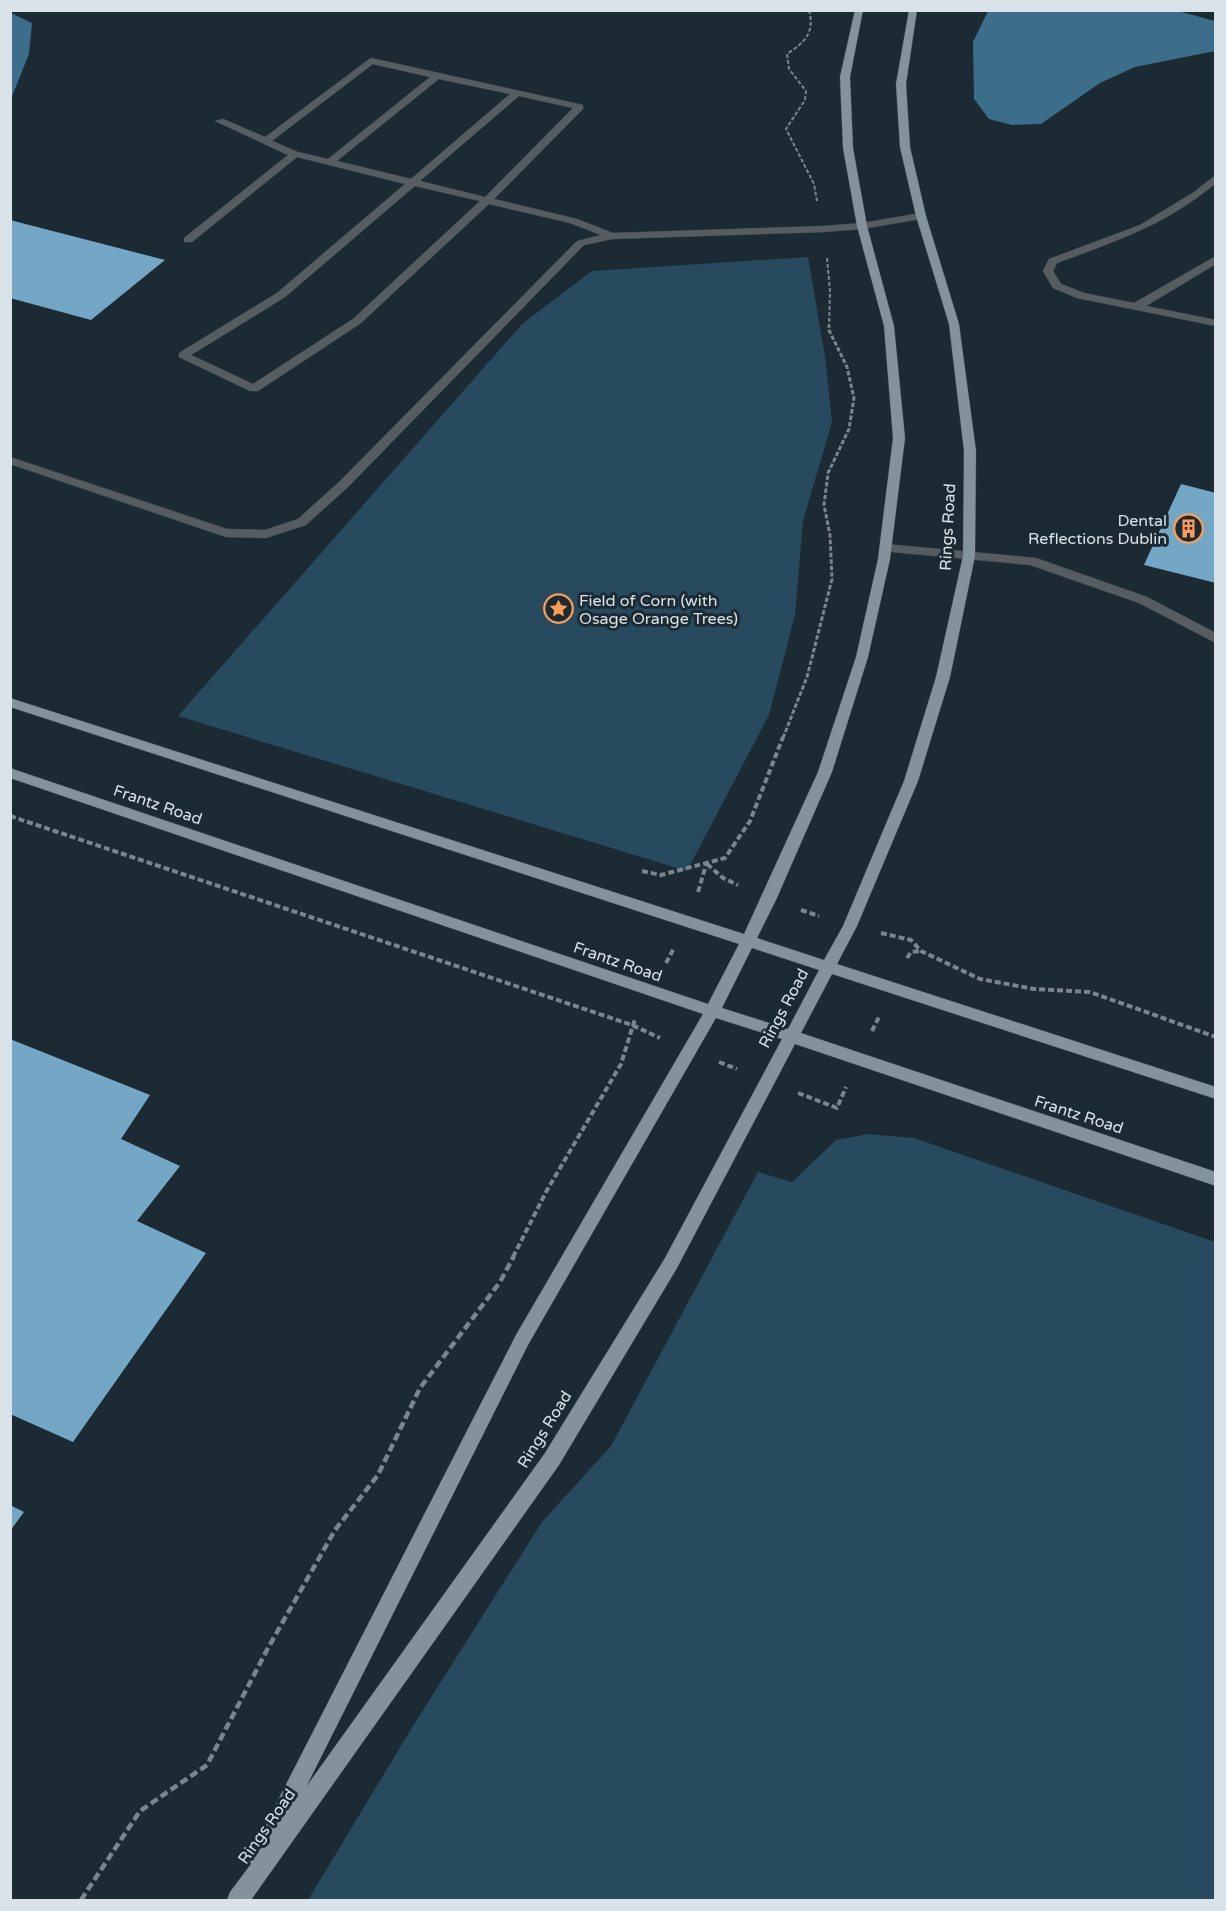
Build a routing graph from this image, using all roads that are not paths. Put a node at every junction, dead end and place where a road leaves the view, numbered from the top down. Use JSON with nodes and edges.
{"nodes":[{"id":1,"x":859,"y":10,"type":"edge"},
{"id":2,"x":913,"y":10,"type":"edge"},
{"id":3,"x":437,"y":75,"type":"junction"},
{"id":4,"x":517,"y":93,"type":"junction"},
{"id":5,"x":220,"y":122,"type":"dead end"},
{"id":6,"x":267,"y":140,"type":"junction"},
{"id":7,"x":295,"y":154,"type":"junction"},
{"id":8,"x":329,"y":163,"type":"junction"},
{"id":9,"x":1215,"y":178,"type":"edge"},
{"id":10,"x":410,"y":183,"type":"junction"},
{"id":11,"x":486,"y":201,"type":"junction"},
{"id":12,"x":921,"y":216,"type":"junction"},
{"id":13,"x":862,"y":226,"type":"junction"},
{"id":14,"x":612,"y":236,"type":"junction"},
{"id":15,"x":188,"y":240,"type":"dead end"},
{"id":16,"x":1215,"y":259,"type":"edge"},
{"id":17,"x":1136,"y":307,"type":"junction"},
{"id":18,"x":1215,"y":323,"type":"edge"},
{"id":19,"x":10,"y":460,"type":"edge"},
{"id":20,"x":885,"y":548,"type":"junction"},
{"id":21,"x":969,"y":556,"type":"junction"},
{"id":22,"x":1215,"y":639,"type":"edge"},
{"id":23,"x":10,"y":702,"type":"edge"},
{"id":24,"x":10,"y":773,"type":"edge"},
{"id":25,"x":747,"y":941,"type":"junction"},
{"id":26,"x":828,"y":967,"type":"junction"},
{"id":27,"x":713,"y":1010,"type":"junction"},
{"id":28,"x":791,"y":1036,"type":"junction"},
{"id":29,"x":1215,"y":1093,"type":"edge"},
{"id":30,"x":1215,"y":1179,"type":"edge"},
{"id":31,"x":238,"y":1900,"type":"edge"}],
"edges":[{"from":1,"to":13,"type":"main road","name":"Rings Road"},
{"from":2,"to":12,"type":"main road","name":"Rings Road"},
{"from":3,"to":4,"type":"lane"},
{"from":3,"to":6,"type":"lane"},
{"from":3,"to":8,"type":"lane"},
{"from":4,"to":10,"type":"lane"},
{"from":4,"to":11,"type":"lane"},
{"from":5,"to":6,"type":"lane"},
{"from":6,"to":7,"type":"lane"},
{"from":7,"to":8,"type":"lane"},
{"from":7,"to":15,"type":"lane"},
{"from":8,"to":10,"type":"lane"},
{"from":9,"to":17,"type":"lane"},
{"from":10,"to":11,"type":"lane"},
{"from":10,"to":11,"type":"lane"},
{"from":11,"to":14,"type":"lane"},
{"from":12,"to":13,"type":"lane"},
{"from":12,"to":21,"type":"main road","name":"Rings Road"},
{"from":13,"to":14,"type":"lane"},
{"from":13,"to":20,"type":"main road","name":"Rings Road"},
{"from":14,"to":19,"type":"lane"},
{"from":16,"to":17,"type":"lane"},
{"from":17,"to":18,"type":"lane"},
{"from":20,"to":21,"type":"lane"},
{"from":20,"to":25,"type":"main road","name":"Rings Road"},
{"from":21,"to":22,"type":"lane"},
{"from":21,"to":26,"type":"main road","name":"Rings Road"},
{"from":23,"to":25,"type":"main road"},
{"from":24,"to":27,"type":"main road","name":"Frantz Road"},
{"from":25,"to":26,"type":"main road"},
{"from":25,"to":27,"type":"main road","name":"Rings Road"},
{"from":26,"to":28,"type":"main road","name":"Rings Road"},
{"from":26,"to":29,"type":"main road"},
{"from":27,"to":28,"type":"main road","name":"Frantz Road"},
{"from":27,"to":31,"type":"main road","name":"Rings Road"},
{"from":28,"to":30,"type":"main road","name":"Frantz Road"},
{"from":28,"to":31,"type":"main road","name":"Rings Road"}]}
